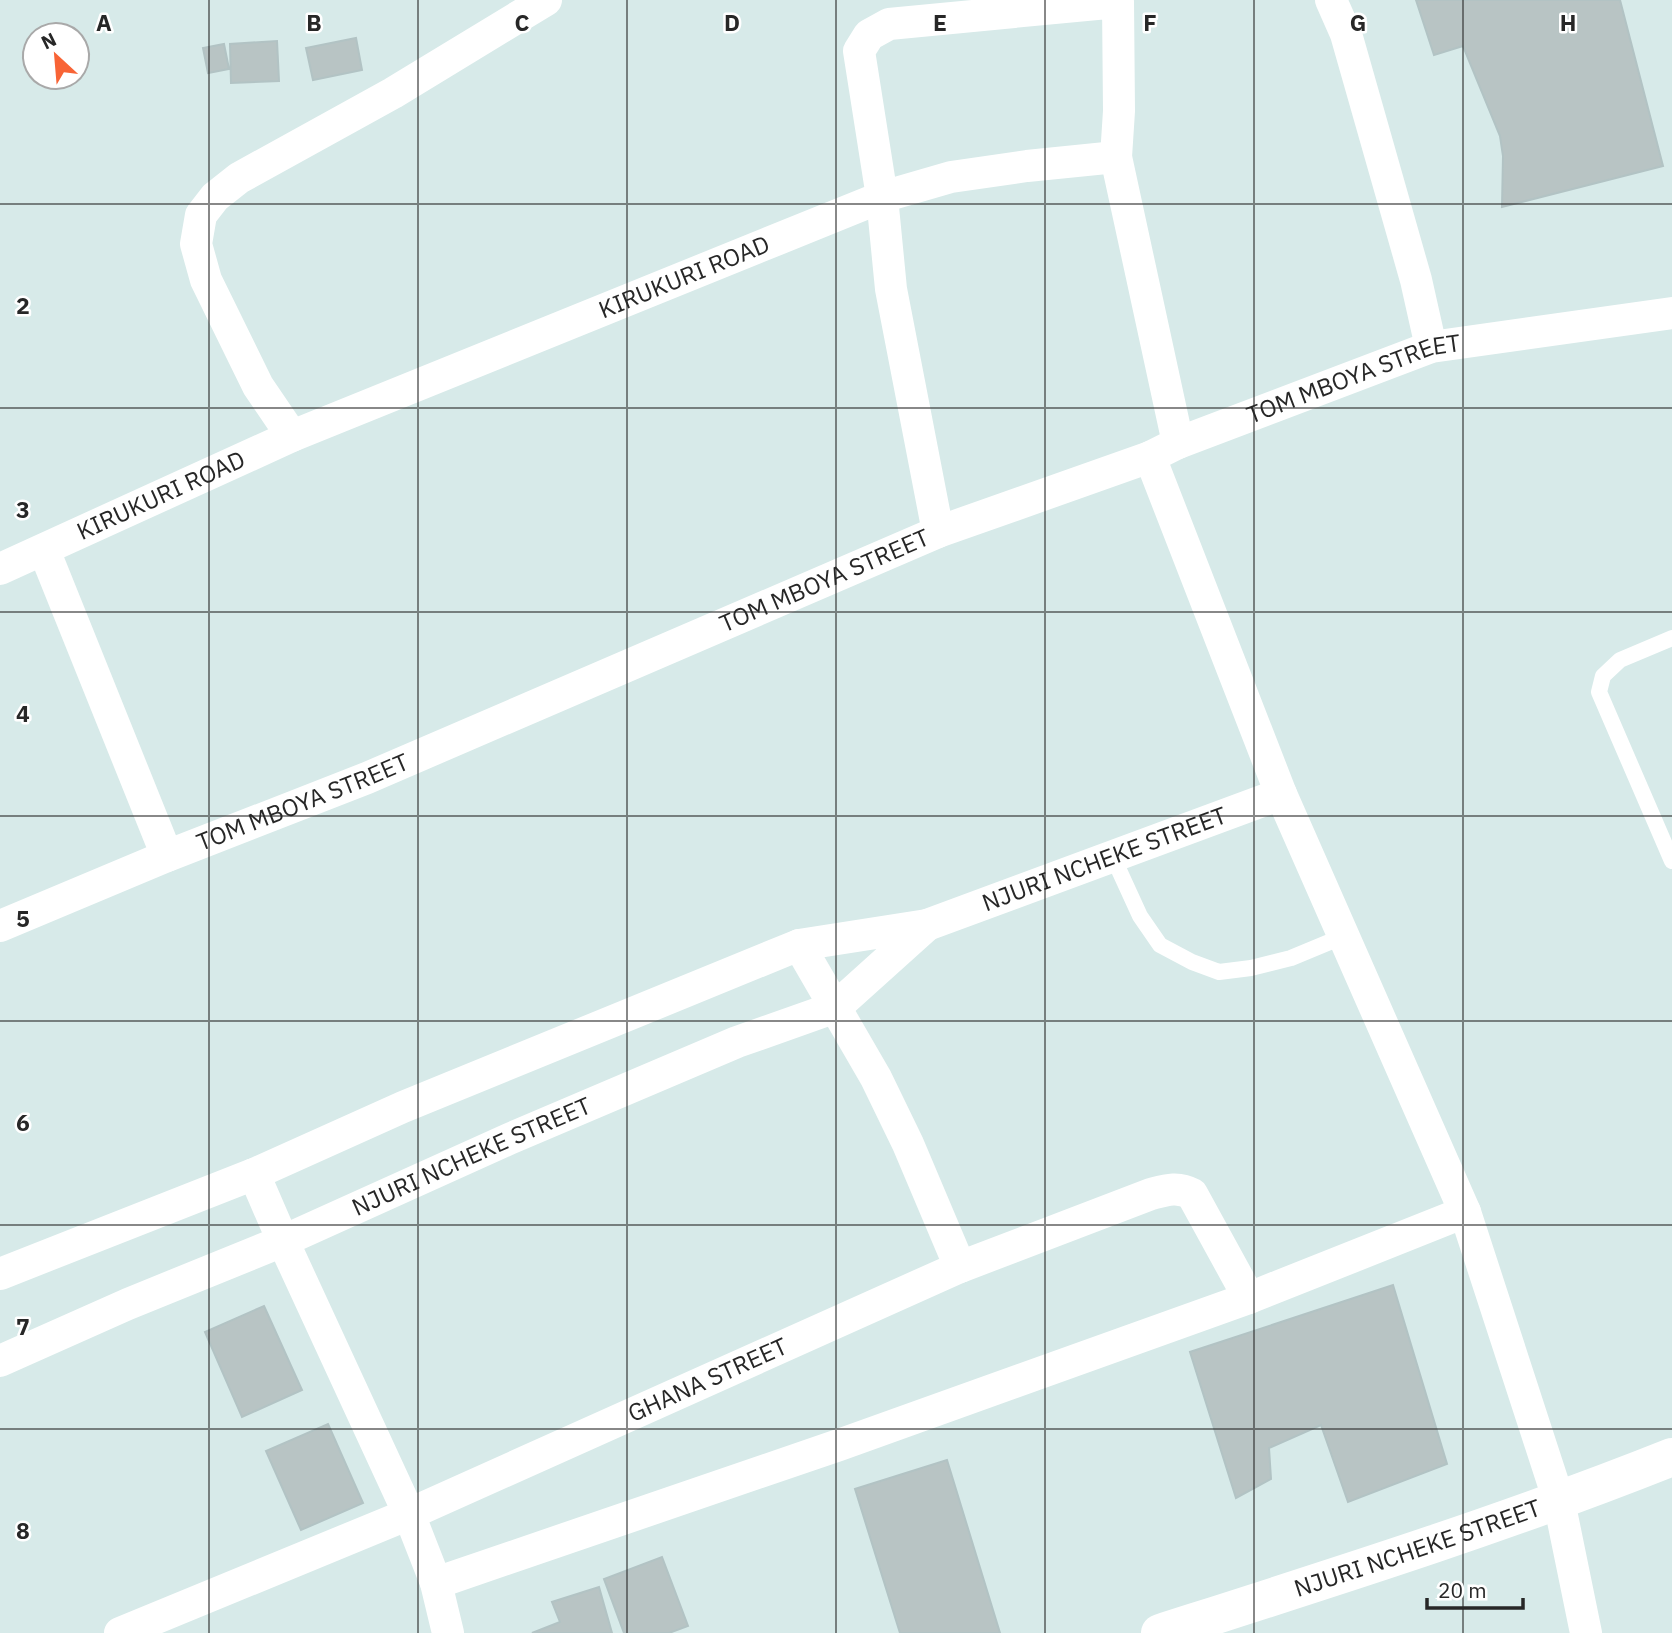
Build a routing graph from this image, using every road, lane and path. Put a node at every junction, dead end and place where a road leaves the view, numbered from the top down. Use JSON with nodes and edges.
{"nodes":[{"id":1,"x":546,"y":0,"type":"edge"},
{"id":2,"x":1331,"y":0,"type":"edge"},
{"id":3,"x":1118,"y":1,"type":"edge"},
{"id":4,"x":1116,"y":157,"type":"junction"},
{"id":5,"x":882,"y":197,"type":"junction"},
{"id":6,"x":1672,"y":313,"type":"edge"},
{"id":7,"x":1431,"y":347,"type":"junction"},
{"id":8,"x":292,"y":436,"type":"junction"},
{"id":9,"x":1178,"y":443,"type":"junction"},
{"id":10,"x":1150,"y":457,"type":"junction"},
{"id":11,"x":937,"y":532,"type":"junction"},
{"id":12,"x":44,"y":551,"type":"junction"},
{"id":13,"x":0,"y":569,"type":"edge"},
{"id":14,"x":1672,"y":638,"type":"edge"},
{"id":15,"x":1282,"y":794,"type":"junction"},
{"id":16,"x":167,"y":856,"type":"junction"},
{"id":17,"x":1114,"y":857,"type":"junction"},
{"id":18,"x":1672,"y":861,"type":"edge"},
{"id":19,"x":927,"y":925,"type":"junction"},
{"id":20,"x":0,"y":926,"type":"edge"},
{"id":21,"x":1344,"y":936,"type":"junction"},
{"id":22,"x":799,"y":945,"type":"junction"},
{"id":23,"x":836,"y":1007,"type":"junction"},
{"id":24,"x":254,"y":1174,"type":"junction"},
{"id":25,"x":1465,"y":1212,"type":"junction"},
{"id":26,"x":283,"y":1241,"type":"junction"},
{"id":27,"x":960,"y":1268,"type":"junction"},
{"id":28,"x":0,"y":1275,"type":"edge"},
{"id":29,"x":1249,"y":1298,"type":"junction"},
{"id":30,"x":0,"y":1361,"type":"edge"},
{"id":31,"x":1672,"y":1457,"type":"edge"},
{"id":32,"x":1559,"y":1501,"type":"junction"},
{"id":33,"x":409,"y":1514,"type":"junction"},
{"id":34,"x":436,"y":1583,"type":"junction"},
{"id":35,"x":120,"y":1633,"type":"edge"},
{"id":36,"x":448,"y":1633,"type":"edge"},
{"id":37,"x":1160,"y":1633,"type":"edge"},
{"id":38,"x":1586,"y":1633,"type":"edge"}],
"edges":[{"from":1,"to":8,"type":"street"},
{"from":2,"to":7,"type":"street"},
{"from":3,"to":4,"type":"street"},
{"from":3,"to":5,"type":"street"},
{"from":4,"to":5,"type":"street","name":"KIRUKURI ROAD"},
{"from":4,"to":9,"type":"street"},
{"from":5,"to":8,"type":"street","name":"KIRUKURI ROAD"},
{"from":5,"to":11,"type":"street"},
{"from":6,"to":7,"type":"street","name":"TOM MBOYA STREET"},
{"from":7,"to":9,"type":"street","name":"TOM MBOYA STREET"},
{"from":8,"to":12,"type":"street","name":"KIRUKURI ROAD"},
{"from":9,"to":10,"type":"street","name":"TOM MBOYA STREET"},
{"from":10,"to":11,"type":"street","name":"TOM MBOYA STREET"},
{"from":10,"to":15,"type":"street"},
{"from":11,"to":16,"type":"street","name":"TOM MBOYA STREET"},
{"from":12,"to":13,"type":"street","name":"KIRUKURI ROAD"},
{"from":12,"to":16,"type":"street"},
{"from":14,"to":18,"type":"lane"},
{"from":15,"to":17,"type":"street","name":"NJURI NCHEKE STREET"},
{"from":15,"to":21,"type":"street"},
{"from":16,"to":20,"type":"street","name":"TOM MBOYA STREET"},
{"from":17,"to":19,"type":"street","name":"NJURI NCHEKE STREET"},
{"from":17,"to":21,"type":"lane"},
{"from":19,"to":22,"type":"street","name":"NJURI NCHEKE STREET"},
{"from":19,"to":23,"type":"street","name":"NJURI NCHEKE STREET"},
{"from":21,"to":25,"type":"street"},
{"from":22,"to":23,"type":"street"},
{"from":22,"to":24,"type":"street","name":"NJURI NCHEKE STREET"},
{"from":23,"to":26,"type":"street","name":"NJURI NCHEKE STREET"},
{"from":23,"to":27,"type":"street"},
{"from":24,"to":26,"type":"street"},
{"from":24,"to":28,"type":"street","name":"NJURI NCHEKE STREET"},
{"from":25,"to":29,"type":"street"},
{"from":25,"to":32,"type":"street"},
{"from":26,"to":30,"type":"street","name":"NJURI NCHEKE STREET"},
{"from":26,"to":33,"type":"street"},
{"from":27,"to":29,"type":"street","name":"GHANA STREET"},
{"from":27,"to":33,"type":"street","name":"GHANA STREET"},
{"from":29,"to":34,"type":"street"},
{"from":31,"to":32,"type":"main road","name":"NJURI NCHEKE STREET"},
{"from":32,"to":37,"type":"main road","name":"NJURI NCHEKE STREET"},
{"from":32,"to":38,"type":"street"},
{"from":33,"to":34,"type":"street"},
{"from":33,"to":35,"type":"street","name":"GHANA STREET"},
{"from":34,"to":36,"type":"street"}]}
